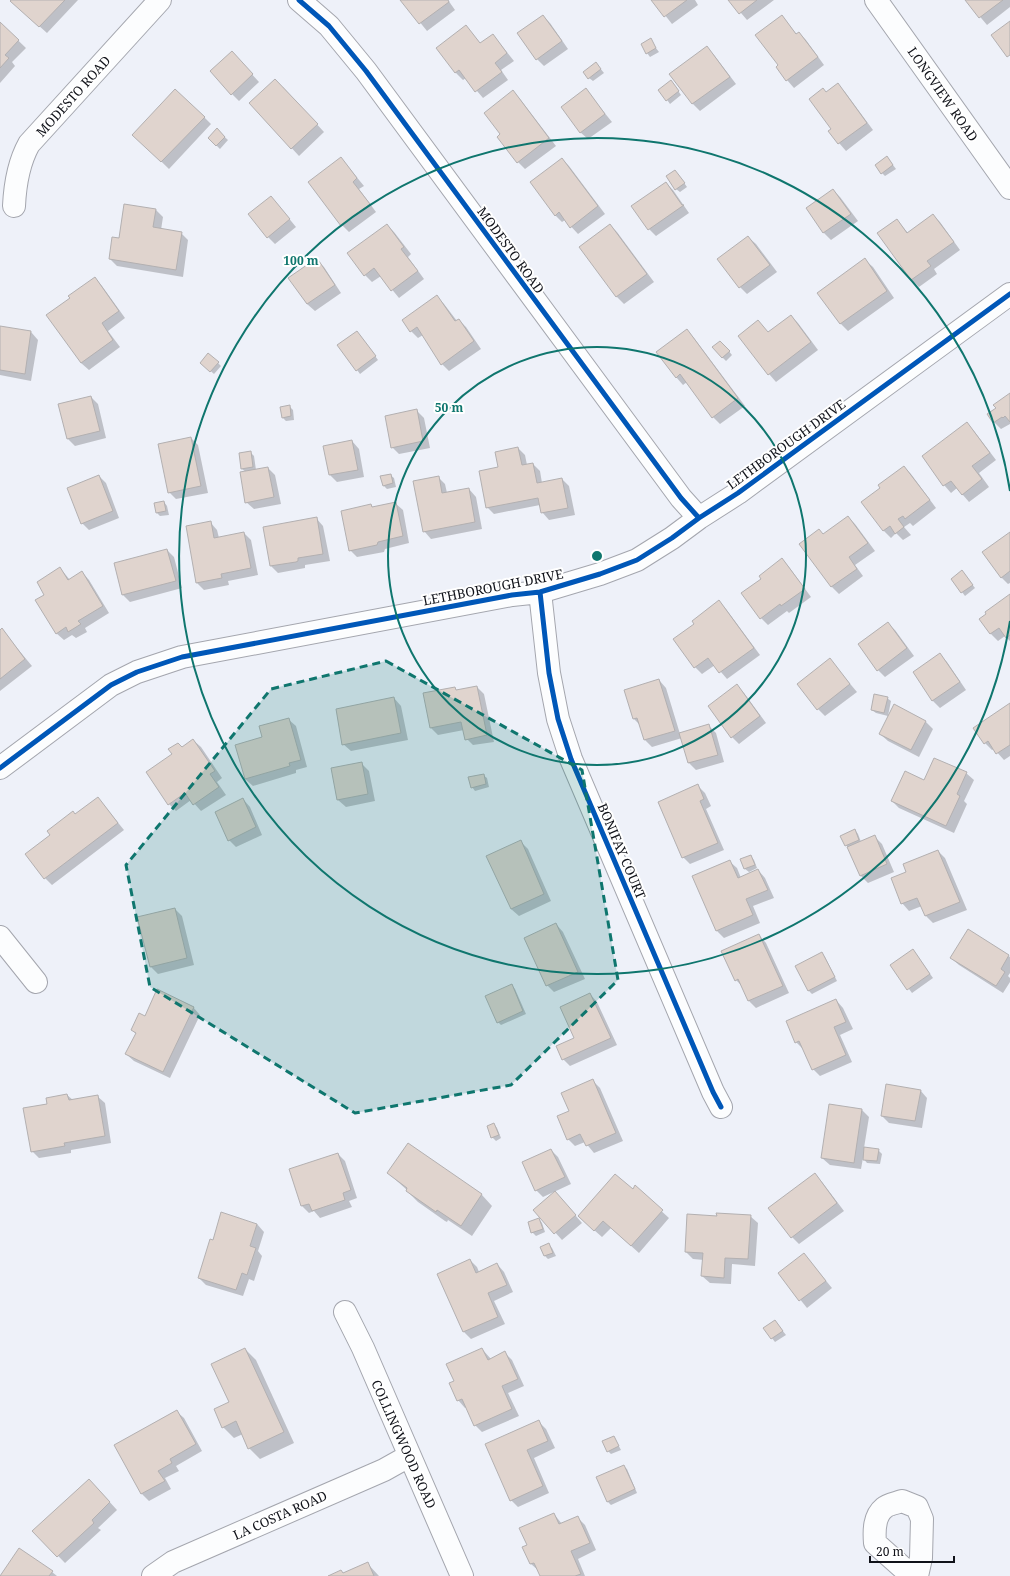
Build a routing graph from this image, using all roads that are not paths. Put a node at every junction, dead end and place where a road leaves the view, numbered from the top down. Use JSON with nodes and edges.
{"nodes":[{"id":1,"x":160,"y":0,"type":"edge"},
{"id":2,"x":299,"y":0,"type":"edge"},
{"id":3,"x":876,"y":0,"type":"edge"},
{"id":4,"x":1010,"y":188,"type":"edge"},
{"id":5,"x":14,"y":206,"type":"dead end"},
{"id":6,"x":1010,"y":294,"type":"edge"},
{"id":7,"x":699,"y":518,"type":"junction"},
{"id":8,"x":540,"y":592,"type":"junction"},
{"id":9,"x":0,"y":768,"type":"edge"},
{"id":10,"x":0,"y":937,"type":"edge"},
{"id":11,"x":36,"y":982,"type":"dead end"},
{"id":12,"x":721,"y":1107,"type":"dead end"},
{"id":13,"x":345,"y":1312,"type":"dead end"},
{"id":14,"x":409,"y":1456,"type":"junction"},
{"id":15,"x":152,"y":1576,"type":"edge"},
{"id":16,"x":462,"y":1576,"type":"edge"},
{"id":17,"x":912,"y":1576,"type":"edge"},
{"id":18,"x":917,"y":1576,"type":"edge"}],
"edges":[{"from":1,"to":5,"type":"street","name":"MODESTO ROAD"},
{"from":2,"to":7,"type":"street","name":"MODESTO ROAD"},
{"from":3,"to":4,"type":"street","name":"LONGVIEW ROAD"},
{"from":6,"to":7,"type":"street","name":"LETHBOROUGH DRIVE"},
{"from":7,"to":8,"type":"street","name":"LETHBOROUGH DRIVE"},
{"from":8,"to":9,"type":"street","name":"LETHBOROUGH DRIVE"},
{"from":8,"to":12,"type":"street","name":"BONIFAY COURT"},
{"from":10,"to":11,"type":"street"},
{"from":13,"to":14,"type":"street","name":"COLLINGWOOD ROAD"},
{"from":14,"to":15,"type":"street","name":"LA COSTA ROAD"},
{"from":14,"to":16,"type":"street","name":"COLLINGWOOD ROAD"},
{"from":17,"to":18,"type":"street"}]}
